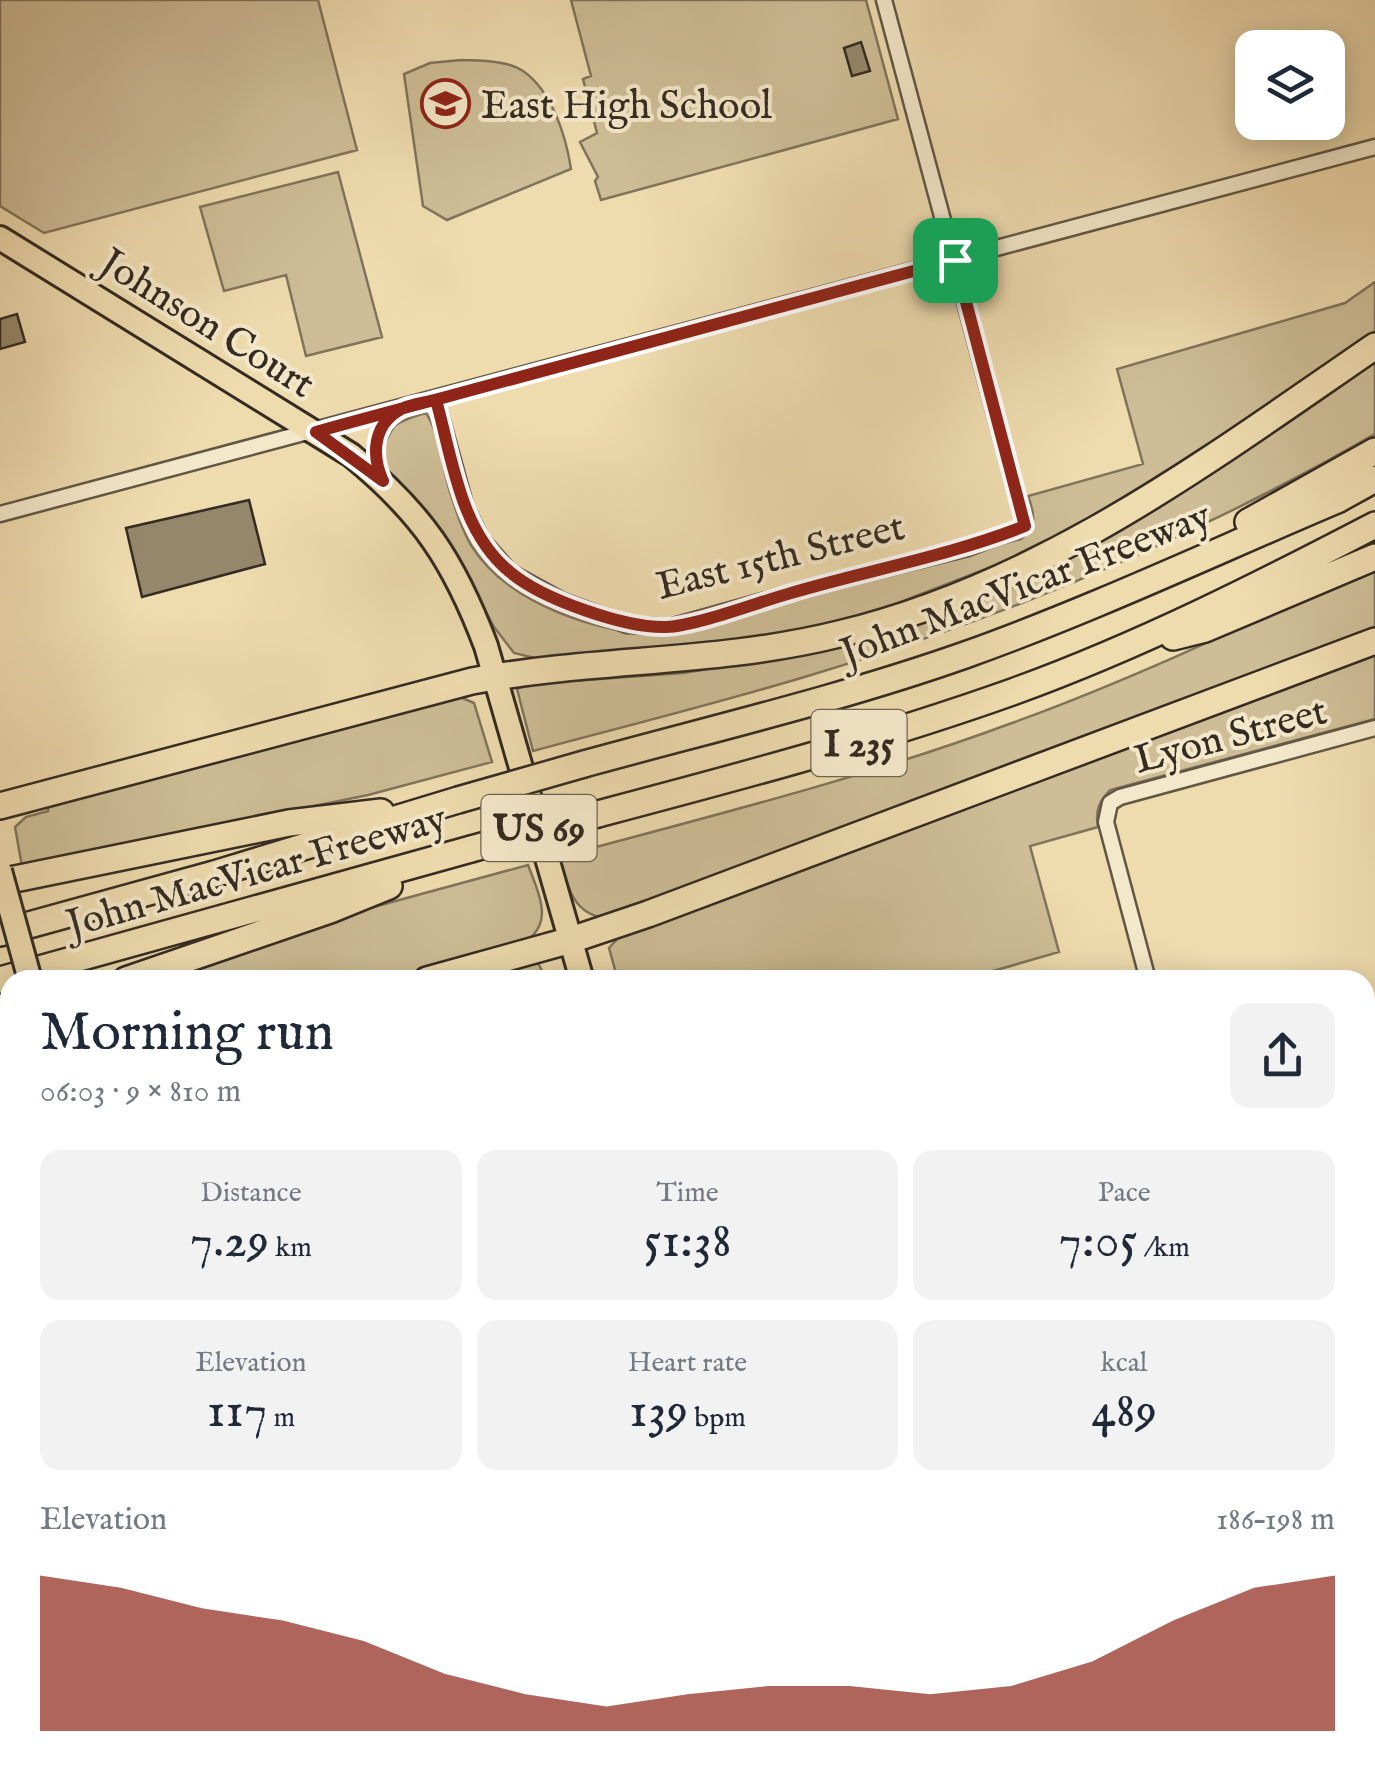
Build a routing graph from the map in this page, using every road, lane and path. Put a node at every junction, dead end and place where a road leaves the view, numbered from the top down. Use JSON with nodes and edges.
{"nodes":[{"id":1,"x":884,"y":0,"type":"edge"},
{"id":2,"x":1375,"y":147,"type":"edge"},
{"id":3,"x":0,"y":238,"type":"edge"},
{"id":4,"x":955,"y":260,"type":"junction"},
{"id":5,"x":1375,"y":346,"type":"edge"},
{"id":6,"x":436,"y":400,"type":"junction"},
{"id":7,"x":400,"y":409,"type":"junction"},
{"id":8,"x":316,"y":432,"type":"junction"},
{"id":9,"x":1375,"y":451,"type":"edge"},
{"id":10,"x":1375,"y":478,"type":"edge"},
{"id":11,"x":383,"y":481,"type":"junction"},
{"id":12,"x":0,"y":514,"type":"edge"},
{"id":13,"x":1375,"y":524,"type":"edge"},
{"id":14,"x":1375,"y":557,"type":"edge"},
{"id":15,"x":1094,"y":603,"type":"junction"},
{"id":16,"x":1375,"y":641,"type":"edge"},
{"id":17,"x":1115,"y":651,"type":"junction"},
{"id":18,"x":496,"y":676,"type":"junction"},
{"id":19,"x":1375,"y":728,"type":"edge"},
{"id":20,"x":447,"y":803,"type":"junction"},
{"id":21,"x":0,"y":806,"type":"edge"},
{"id":22,"x":471,"y":849,"type":"junction"},
{"id":23,"x":0,"y":872,"type":"edge"},
{"id":24,"x":0,"y":882,"type":"edge"},
{"id":25,"x":0,"y":933,"type":"edge"},
{"id":26,"x":571,"y":940,"type":"junction"},
{"id":27,"x":27,"y":970,"type":"edge"},
{"id":28,"x":36,"y":970,"type":"edge"},
{"id":29,"x":155,"y":970,"type":"edge"},
{"id":30,"x":463,"y":970,"type":"edge"},
{"id":31,"x":579,"y":970,"type":"edge"},
{"id":32,"x":1145,"y":970,"type":"edge"}],
"edges":[{"from":1,"to":4,"type":"street"},
{"from":2,"to":4,"type":"street"},
{"from":3,"to":8,"type":"main road","name":"Johnson Court","number":"US 69"},
{"from":4,"to":6,"type":"street"},
{"from":4,"to":6,"type":"street","name":"East 15th Street"},
{"from":5,"to":18,"type":"highway"},
{"from":6,"to":7,"type":"street"},
{"from":7,"to":8,"type":"street"},
{"from":7,"to":11,"type":"street"},
{"from":8,"to":11,"type":"main road","name":"Johnson Court","number":"US 69"},
{"from":8,"to":12,"type":"street"},
{"from":9,"to":15,"type":"highway"},
{"from":10,"to":15,"type":"highway","name":"John MacVicar Freeway","number":"I 235"},
{"from":11,"to":18,"type":"main road","name":"Johnson Court","number":"US 69"},
{"from":13,"to":17,"type":"highway","name":"John MacVicar Freeway","number":"I 235"},
{"from":14,"to":17,"type":"highway"},
{"from":15,"to":20,"type":"highway","name":"John MacVicar Freeway","number":"I 235","bridge":true},
{"from":16,"to":26,"type":"highway"},
{"from":17,"to":22,"type":"highway","name":"John MacVicar Freeway","number":"I 235","bridge":true},
{"from":18,"to":21,"type":"highway"},
{"from":18,"to":26,"type":"main road","number":"US 69"},
{"from":19,"to":32,"type":"street","name":"Lyon Street"},
{"from":20,"to":24,"type":"highway"},
{"from":20,"to":25,"type":"highway","name":"John MacVicar Freeway","number":"I 235"},
{"from":22,"to":28,"type":"highway","name":"John MacVicar Freeway","number":"I 235"},
{"from":22,"to":29,"type":"highway"},
{"from":23,"to":27,"type":"main road","bridge":true},
{"from":26,"to":30,"type":"highway"},
{"from":26,"to":31,"type":"main road","number":"US 69"}]}
